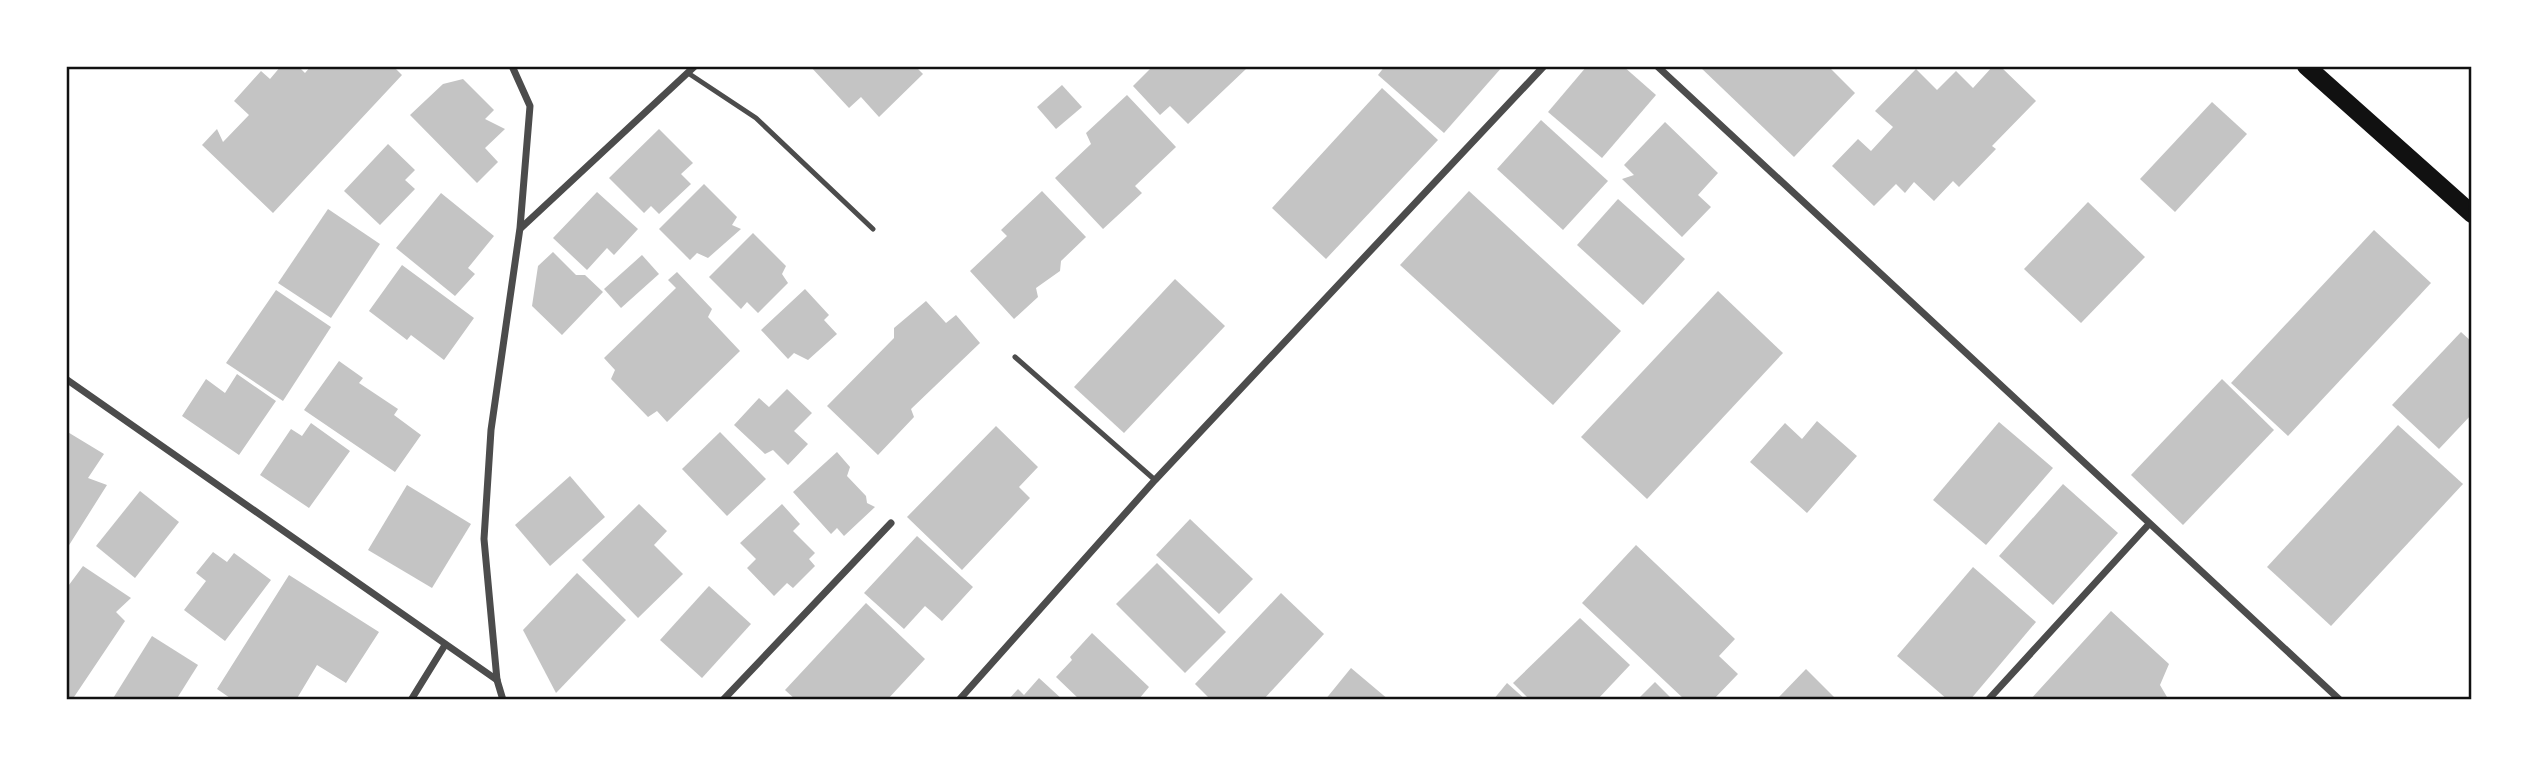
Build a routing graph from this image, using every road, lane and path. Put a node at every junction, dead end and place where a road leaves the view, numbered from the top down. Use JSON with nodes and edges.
{"nodes":[{"id":1,"x":512,"y":66,"type":"edge"},
{"id":2,"x":695,"y":66,"type":"edge"},
{"id":3,"x":1544,"y":66,"type":"edge"},
{"id":4,"x":1657,"y":66,"type":"edge"},
{"id":5,"x":2306,"y":66,"type":"edge"},
{"id":6,"x":688,"y":73,"type":"junction"},
{"id":7,"x":2472,"y":214,"type":"edge"},
{"id":8,"x":520,"y":228,"type":"junction"},
{"id":9,"x":873,"y":229,"type":"dead end"},
{"id":10,"x":1015,"y":357,"type":"dead end"},
{"id":11,"x":66,"y":379,"type":"edge"},
{"id":12,"x":1156,"y":480,"type":"junction"},
{"id":13,"x":891,"y":523,"type":"dead end"},
{"id":14,"x":2149,"y":524,"type":"junction"},
{"id":15,"x":445,"y":646,"type":"junction"},
{"id":16,"x":498,"y":680,"type":"junction"},
{"id":17,"x":411,"y":699,"type":"edge"},
{"id":18,"x":503,"y":699,"type":"edge"},
{"id":19,"x":723,"y":699,"type":"edge"},
{"id":20,"x":960,"y":699,"type":"edge"},
{"id":21,"x":1988,"y":699,"type":"edge"},
{"id":22,"x":2340,"y":699,"type":"edge"}],
"edges":[{"from":1,"to":8,"type":"street"},
{"from":2,"to":6,"type":"street"},
{"from":3,"to":12,"type":"street"},
{"from":4,"to":14,"type":"street"},
{"from":5,"to":7,"type":"main road"},
{"from":6,"to":8,"type":"street"},
{"from":6,"to":9,"type":"lane"},
{"from":8,"to":16,"type":"street"},
{"from":10,"to":12,"type":"lane"},
{"from":11,"to":15,"type":"street"},
{"from":12,"to":20,"type":"street"},
{"from":13,"to":19,"type":"street"},
{"from":14,"to":21,"type":"street"},
{"from":14,"to":22,"type":"street"},
{"from":15,"to":16,"type":"street"},
{"from":15,"to":17,"type":"street"},
{"from":16,"to":18,"type":"street"}]}
